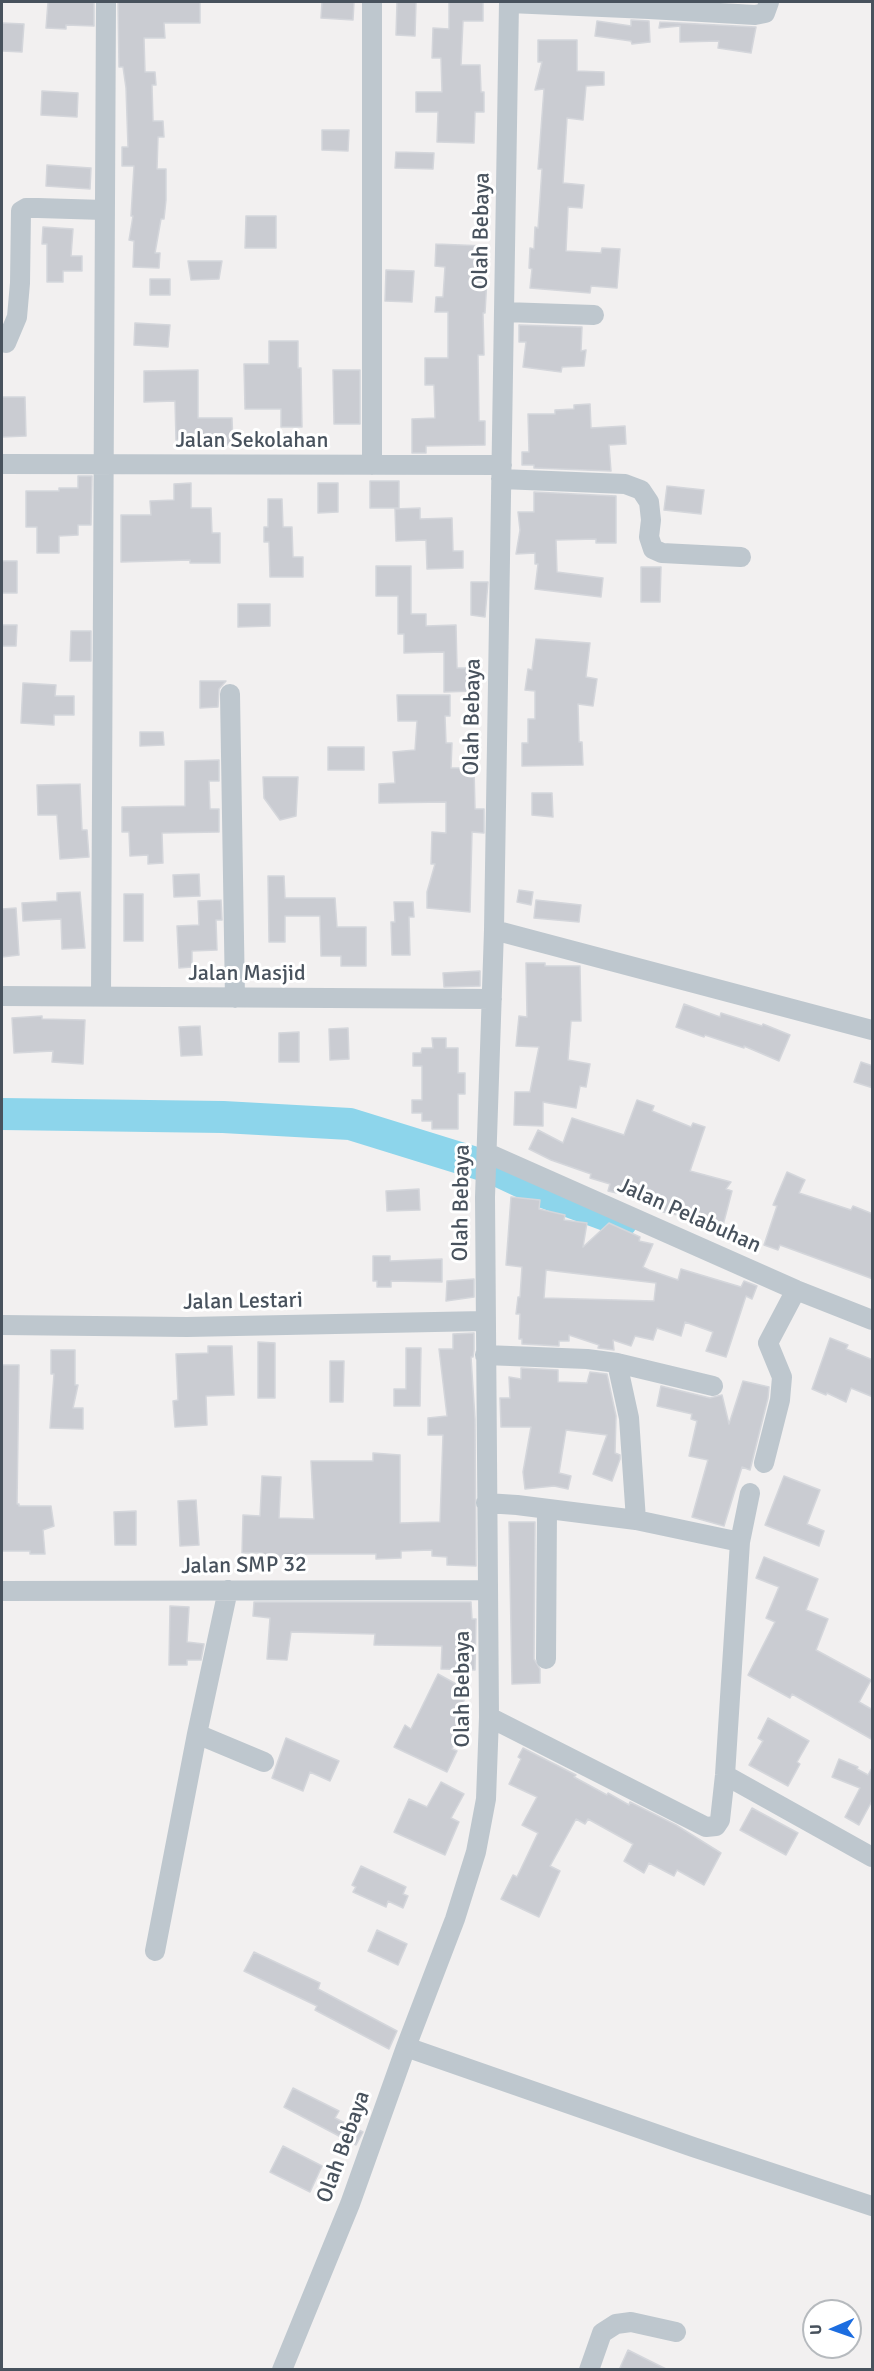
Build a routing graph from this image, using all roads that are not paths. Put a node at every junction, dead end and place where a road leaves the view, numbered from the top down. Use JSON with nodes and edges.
{"nodes":[{"id":1,"x":106,"y":2,"type":"edge"},
{"id":2,"x":372,"y":2,"type":"edge"},
{"id":3,"x":509,"y":2,"type":"edge"},
{"id":4,"x":770,"y":2,"type":"edge"},
{"id":5,"x":649,"y":5,"type":"edge"},
{"id":6,"x":104,"y":210,"type":"junction"},
{"id":7,"x":504,"y":312,"type":"junction"},
{"id":8,"x":594,"y":315,"type":"dead end"},
{"id":9,"x":6,"y":343,"type":"dead end"},
{"id":10,"x":2,"y":464,"type":"edge"},
{"id":11,"x":102,"y":464,"type":"junction"},
{"id":12,"x":372,"y":465,"type":"junction"},
{"id":13,"x":502,"y":472,"type":"junction"},
{"id":14,"x":741,"y":557,"type":"dead end"},
{"id":15,"x":230,"y":694,"type":"dead end"},
{"id":16,"x":494,"y":930,"type":"junction"},
{"id":17,"x":2,"y":996,"type":"edge"},
{"id":18,"x":101,"y":996,"type":"junction"},
{"id":19,"x":235,"y":998,"type":"junction"},
{"id":20,"x":492,"y":999,"type":"junction"},
{"id":21,"x":873,"y":1030,"type":"edge"},
{"id":22,"x":487,"y":1157,"type":"junction"},
{"id":23,"x":792,"y":1298,"type":"junction"},
{"id":24,"x":873,"y":1320,"type":"edge"},
{"id":25,"x":484,"y":1321,"type":"junction"},
{"id":26,"x":2,"y":1325,"type":"edge"},
{"id":27,"x":485,"y":1354,"type":"junction"},
{"id":28,"x":617,"y":1363,"type":"junction"},
{"id":29,"x":713,"y":1386,"type":"dead end"},
{"id":30,"x":764,"y":1462,"type":"dead end"},
{"id":31,"x":750,"y":1493,"type":"dead end"},
{"id":32,"x":486,"y":1503,"type":"junction"},
{"id":33,"x":547,"y":1509,"type":"junction"},
{"id":34,"x":636,"y":1520,"type":"junction"},
{"id":35,"x":740,"y":1542,"type":"junction"},
{"id":36,"x":228,"y":1590,"type":"junction"},
{"id":37,"x":487,"y":1590,"type":"junction"},
{"id":38,"x":2,"y":1591,"type":"edge"},
{"id":39,"x":546,"y":1659,"type":"dead end"},
{"id":40,"x":489,"y":1717,"type":"junction"},
{"id":41,"x":197,"y":1734,"type":"junction"},
{"id":42,"x":264,"y":1762,"type":"dead end"},
{"id":43,"x":725,"y":1775,"type":"junction"},
{"id":44,"x":873,"y":1857,"type":"edge"},
{"id":45,"x":156,"y":1951,"type":"dead end"},
{"id":46,"x":406,"y":2047,"type":"junction"},
{"id":47,"x":873,"y":2206,"type":"edge"},
{"id":48,"x":676,"y":2332,"type":"dead end"},
{"id":49,"x":282,"y":2370,"type":"edge"},
{"id":50,"x":589,"y":2370,"type":"edge"}],
"edges":[{"from":1,"to":6,"type":"street"},
{"from":2,"to":12,"type":"street"},
{"from":3,"to":5,"type":"street"},
{"from":3,"to":7,"type":"street","name":"Olah Bebaya"},
{"from":4,"to":5,"type":"street"},
{"from":6,"to":9,"type":"street"},
{"from":6,"to":11,"type":"street"},
{"from":7,"to":8,"type":"street"},
{"from":7,"to":13,"type":"street","name":"Olah Bebaya"},
{"from":10,"to":11,"type":"street","name":"Jalan Sekolahan"},
{"from":11,"to":12,"type":"street","name":"Jalan Sekolahan"},
{"from":11,"to":18,"type":"street"},
{"from":12,"to":13,"type":"street","name":"Jalan Sekolahan"},
{"from":13,"to":14,"type":"street","name":"Jalan Sekolahan"},
{"from":13,"to":16,"type":"street","name":"Olah Bebaya"},
{"from":15,"to":19,"type":"street"},
{"from":16,"to":20,"type":"street","name":"Olah Bebaya"},
{"from":16,"to":21,"type":"street"},
{"from":17,"to":18,"type":"street","name":"Jalan Masjid"},
{"from":18,"to":19,"type":"street","name":"Jalan Masjid"},
{"from":19,"to":20,"type":"street","name":"Jalan Masjid"},
{"from":20,"to":22,"type":"street","name":"Olah Bebaya"},
{"from":22,"to":23,"type":"street","name":"Jalan Pelabuhan"},
{"from":22,"to":25,"type":"street","name":"Olah Bebaya"},
{"from":23,"to":24,"type":"street","name":"Jalan Pelabuhan"},
{"from":23,"to":30,"type":"street"},
{"from":25,"to":26,"type":"street","name":"Jalan Lestari"},
{"from":25,"to":27,"type":"street","name":"Olah Bebaya"},
{"from":27,"to":28,"type":"street"},
{"from":27,"to":32,"type":"street","name":"Olah Bebaya"},
{"from":28,"to":29,"type":"street"},
{"from":28,"to":34,"type":"street"},
{"from":31,"to":35,"type":"street"},
{"from":32,"to":33,"type":"street"},
{"from":32,"to":37,"type":"street","name":"Olah Bebaya"},
{"from":33,"to":34,"type":"street"},
{"from":33,"to":39,"type":"street"},
{"from":34,"to":35,"type":"street"},
{"from":35,"to":43,"type":"street"},
{"from":36,"to":37,"type":"street","name":"Jalan SMP 32"},
{"from":36,"to":38,"type":"street","name":"Jalan SMP 32"},
{"from":36,"to":41,"type":"street"},
{"from":37,"to":40,"type":"street","name":"Olah Bebaya"},
{"from":40,"to":43,"type":"street"},
{"from":40,"to":46,"type":"street","name":"Olah Bebaya"},
{"from":41,"to":42,"type":"street"},
{"from":41,"to":45,"type":"street"},
{"from":43,"to":44,"type":"street"},
{"from":46,"to":47,"type":"street"},
{"from":46,"to":49,"type":"street","name":"Olah Bebaya"},
{"from":48,"to":50,"type":"street"}]}
